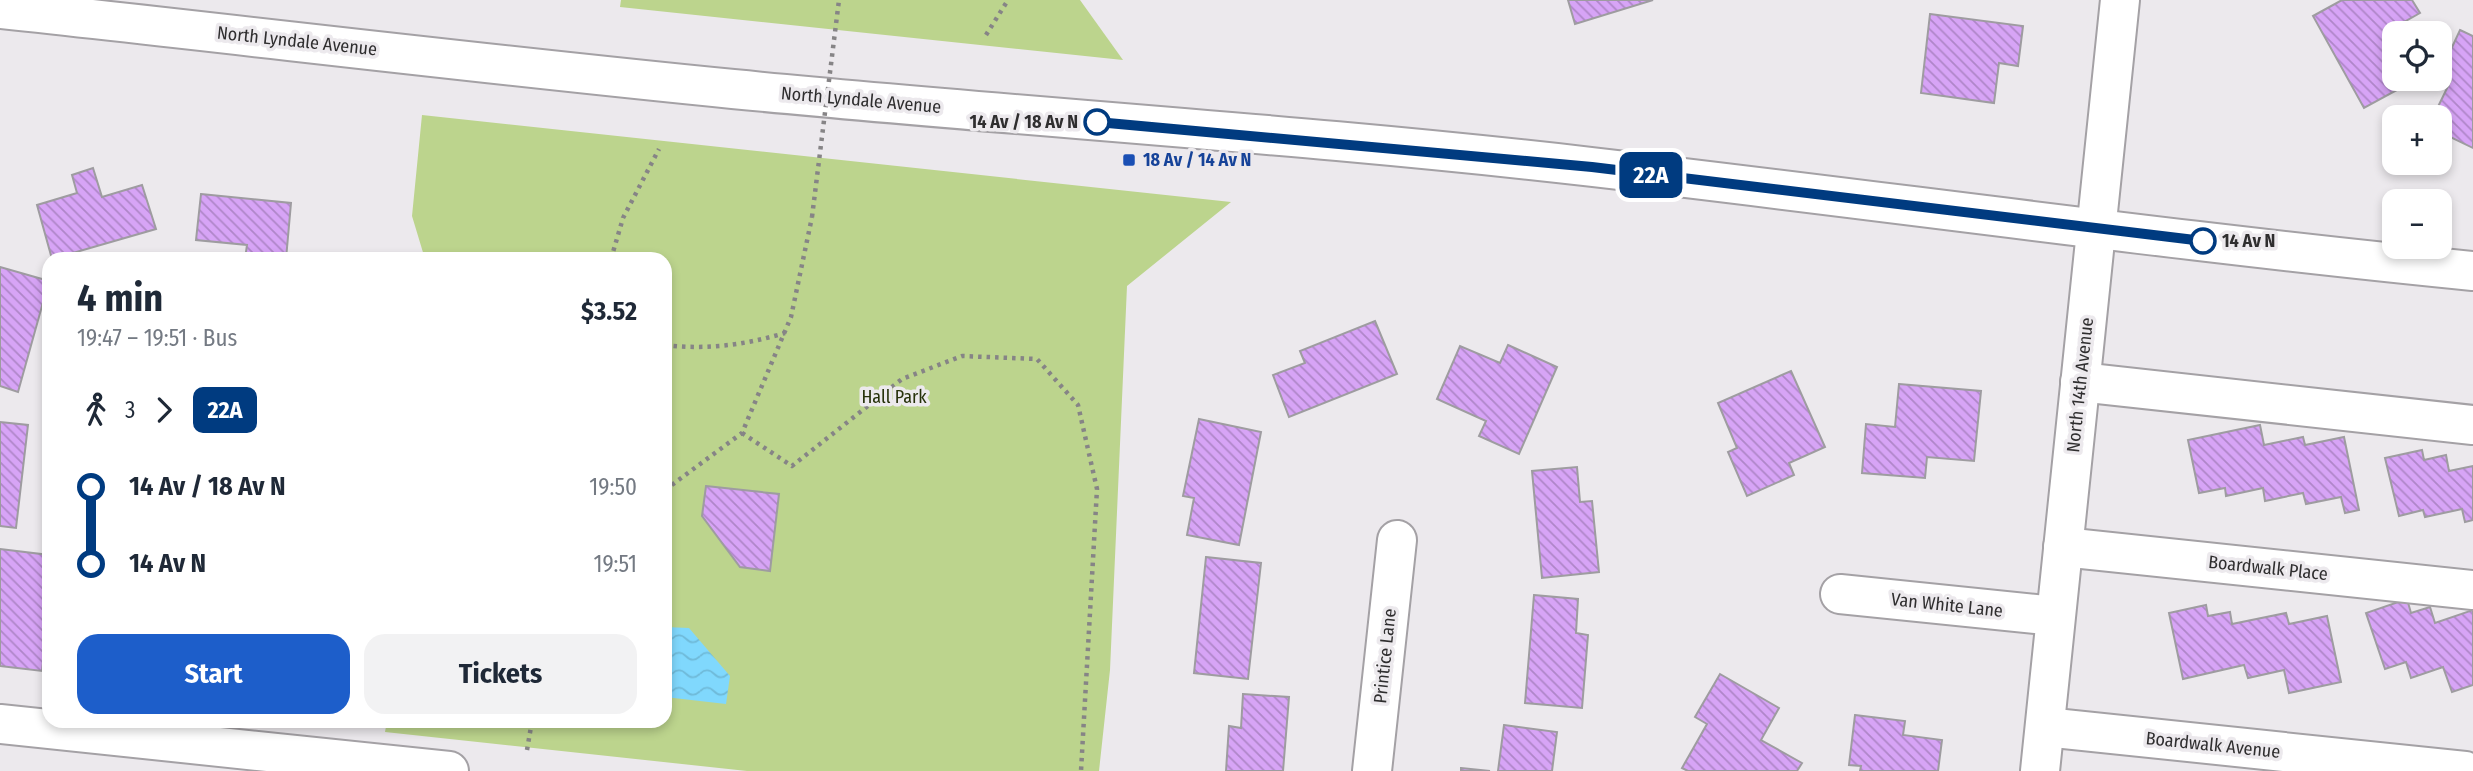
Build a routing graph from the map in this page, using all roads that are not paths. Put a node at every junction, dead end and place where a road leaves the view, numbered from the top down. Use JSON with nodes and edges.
{"nodes":[{"id":1,"x":2120,"y":0,"type":"edge"},
{"id":2,"x":0,"y":9,"type":"edge"},
{"id":3,"x":2096,"y":227,"type":"junction"},
{"id":4,"x":2473,"y":271,"type":"edge"},
{"id":5,"x":2080,"y":383,"type":"junction"},
{"id":6,"x":2473,"y":425,"type":"edge"},
{"id":7,"x":1397,"y":540,"type":"dead end"},
{"id":8,"x":2063,"y":547,"type":"junction"},
{"id":9,"x":2473,"y":590,"type":"edge"},
{"id":10,"x":1840,"y":594,"type":"dead end"},
{"id":11,"x":2055,"y":616,"type":"junction"},
{"id":12,"x":0,"y":724,"type":"edge"},
{"id":13,"x":42,"y":726,"type":"edge"},
{"id":14,"x":2045,"y":727,"type":"junction"},
{"id":15,"x":105,"y":728,"type":"edge"},
{"id":16,"x":131,"y":729,"type":"edge"},
{"id":17,"x":449,"y":771,"type":"edge"},
{"id":18,"x":1372,"y":771,"type":"edge"},
{"id":19,"x":2040,"y":771,"type":"edge"},
{"id":20,"x":2465,"y":771,"type":"edge"}],
"edges":[{"from":1,"to":3,"type":"street","name":"North 14th Avenue"},
{"from":2,"to":3,"type":"street","name":"North Lyndale Avenue"},
{"from":3,"to":4,"type":"street","name":"North Lyndale Avenue"},
{"from":3,"to":5,"type":"street","name":"North 14th Avenue"},
{"from":5,"to":6,"type":"street"},
{"from":5,"to":8,"type":"street","name":"North 14th Avenue"},
{"from":7,"to":18,"type":"street","name":"Printice Lane"},
{"from":8,"to":9,"type":"street","name":"Boardwalk Place"},
{"from":8,"to":11,"type":"street","name":"North 14th Avenue"},
{"from":10,"to":11,"type":"street","name":"Van White Lane"},
{"from":11,"to":14,"type":"street","name":"North 14th Avenue"},
{"from":12,"to":13,"type":"street"},
{"from":14,"to":19,"type":"street","name":"North 14th Avenue"},
{"from":14,"to":20,"type":"street","name":"Boardwalk Avenue"},
{"from":15,"to":16,"type":"street"},
{"from":16,"to":17,"type":"street"}]}
